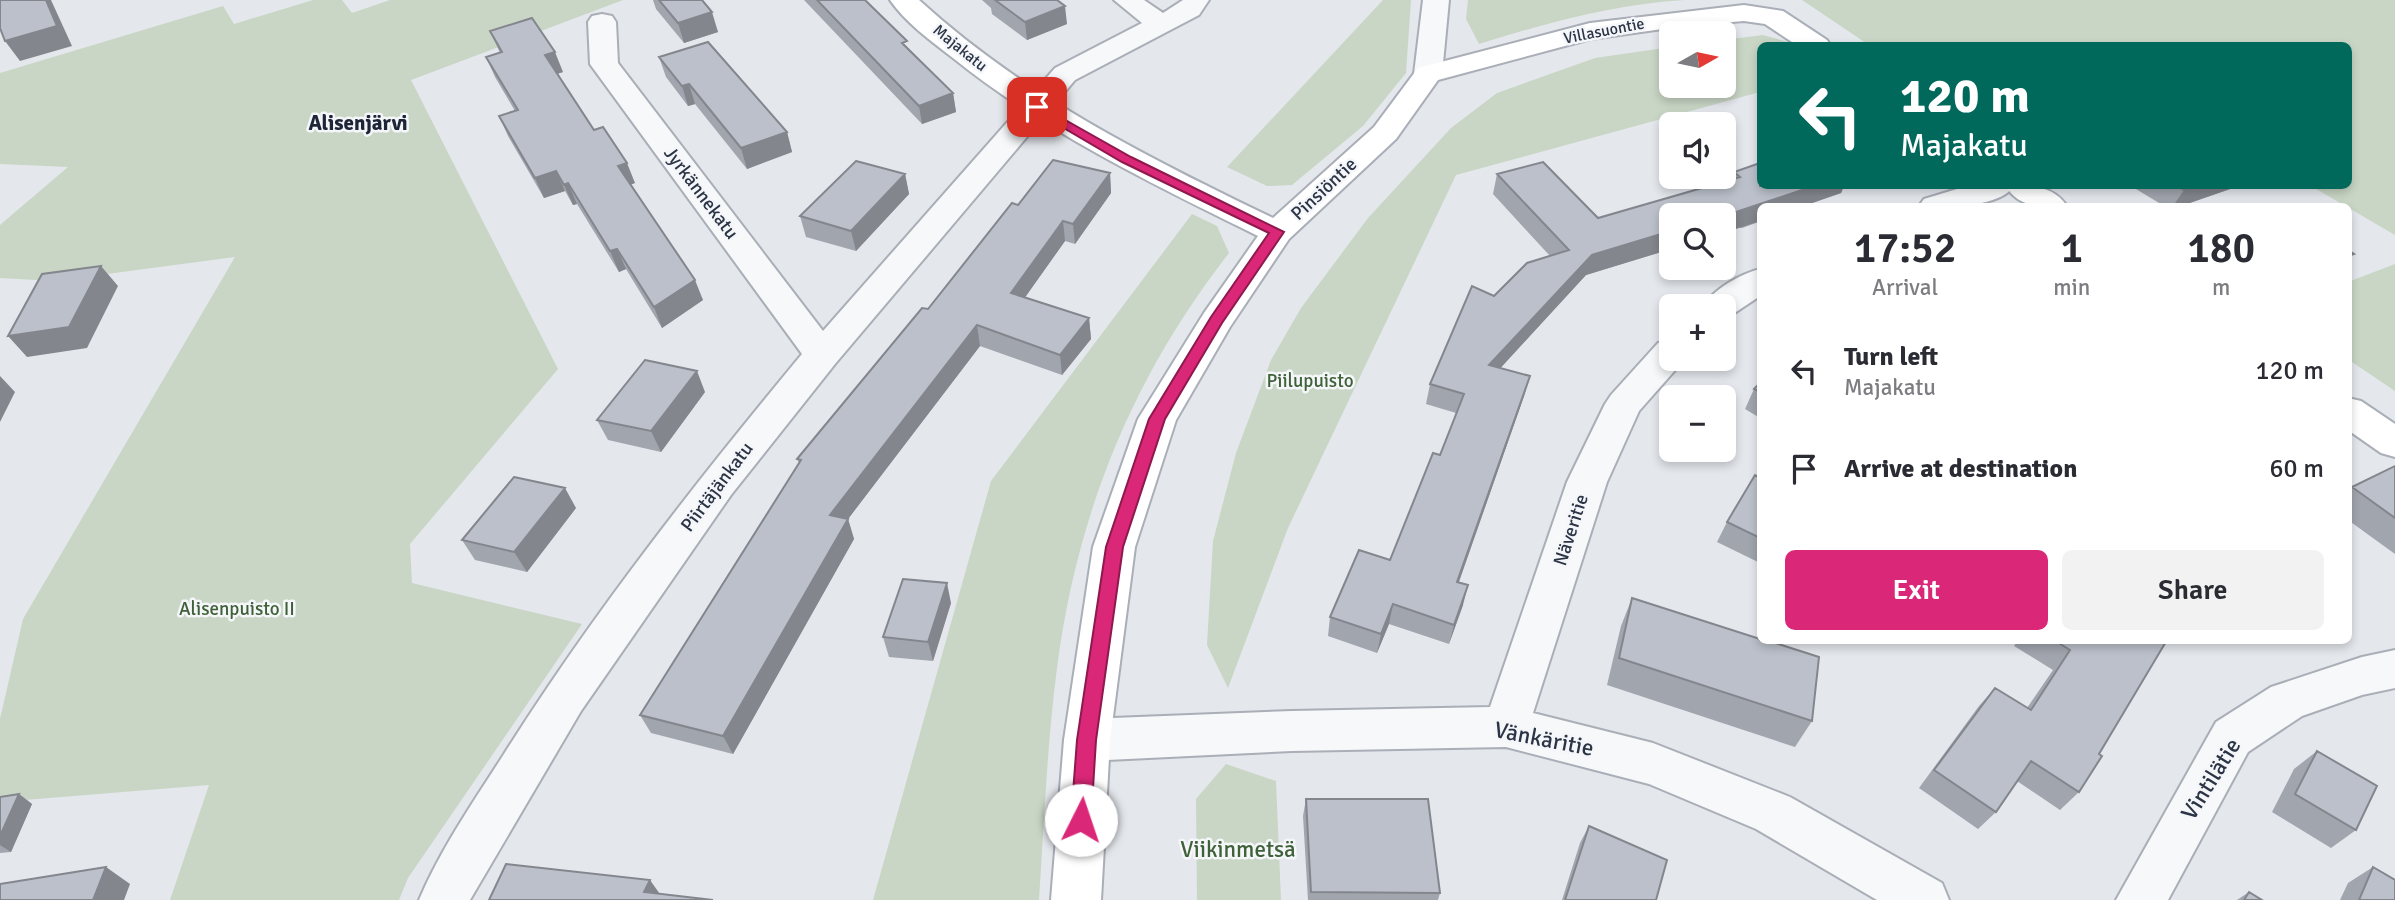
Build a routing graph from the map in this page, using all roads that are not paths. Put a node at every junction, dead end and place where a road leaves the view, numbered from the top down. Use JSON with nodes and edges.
{"nodes":[{"id":1,"x":903,"y":0,"type":"edge"},
{"id":2,"x":1127,"y":0,"type":"edge"},
{"id":3,"x":1196,"y":0,"type":"edge"},
{"id":4,"x":1436,"y":0,"type":"edge"},
{"id":5,"x":602,"y":22,"type":"dead end"},
{"id":6,"x":1161,"y":24,"type":"junction"},
{"id":7,"x":1810,"y":42,"type":"edge"},
{"id":8,"x":1428,"y":75,"type":"junction"},
{"id":9,"x":1037,"y":107,"type":"junction"},
{"id":10,"x":1989,"y":189,"type":"edge"},
{"id":11,"x":2026,"y":189,"type":"edge"},
{"id":12,"x":1944,"y":203,"type":"edge"},
{"id":13,"x":2046,"y":203,"type":"edge"},
{"id":14,"x":1277,"y":232,"type":"junction"},
{"id":15,"x":1757,"y":282,"type":"edge"},
{"id":16,"x":1736,"y":296,"type":"edge"},
{"id":17,"x":822,"y":355,"type":"junction"},
{"id":18,"x":1659,"y":365,"type":"edge"},
{"id":19,"x":2352,"y":414,"type":"edge"},
{"id":20,"x":2395,"y":443,"type":"edge"},
{"id":21,"x":2395,"y":669,"type":"edge"},
{"id":22,"x":1506,"y":727,"type":"junction"},
{"id":23,"x":1087,"y":740,"type":"junction"},
{"id":24,"x":444,"y":900,"type":"edge"},
{"id":25,"x":1076,"y":900,"type":"edge"},
{"id":26,"x":1924,"y":900,"type":"edge"},
{"id":27,"x":2141,"y":900,"type":"edge"}],
"edges":[{"from":1,"to":9,"type":"street","name":"Majakatu"},
{"from":2,"to":6,"type":"street"},
{"from":3,"to":6,"type":"street","name":"Piirtäjänkatu"},
{"from":4,"to":8,"type":"street"},
{"from":5,"to":17,"type":"street","name":"Jyrkännekatu"},
{"from":6,"to":9,"type":"street","name":"Piirtäjänkatu"},
{"from":7,"to":8,"type":"street","name":"Villasuontie"},
{"from":8,"to":14,"type":"street","name":"Pinsiöntie"},
{"from":9,"to":14,"type":"street","name":"Majakatu"},
{"from":9,"to":17,"type":"street","name":"Piirtäjänkatu"},
{"from":10,"to":12,"type":"street"},
{"from":11,"to":13,"type":"street"},
{"from":14,"to":23,"type":"street","name":"Pinsiöntie"},
{"from":15,"to":16,"type":"street"},
{"from":17,"to":24,"type":"street","name":"Piirtäjänkatu"},
{"from":18,"to":22,"type":"street","name":"Näveritie"},
{"from":19,"to":20,"type":"street"},
{"from":21,"to":27,"type":"street","name":"Vintilätie"},
{"from":22,"to":23,"type":"street","name":"Vänkäritie"},
{"from":22,"to":26,"type":"street","name":"Vänkäritie"},
{"from":23,"to":25,"type":"street","name":"Pinsiöntie"}]}
